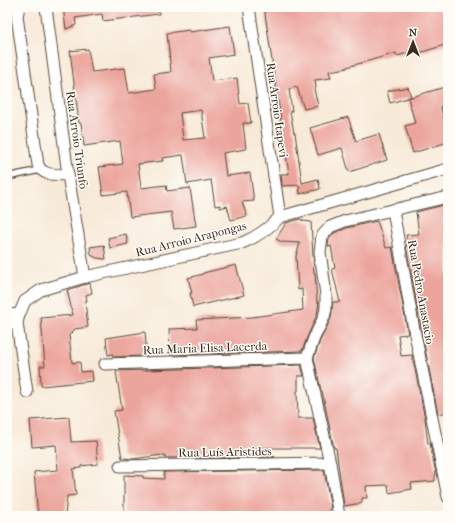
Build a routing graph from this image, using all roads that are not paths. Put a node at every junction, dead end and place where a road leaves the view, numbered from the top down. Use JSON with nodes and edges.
{"nodes":[{"id":1,"x":19,"y":7,"type":"edge"},
{"id":2,"x":46,"y":7,"type":"edge"},
{"id":3,"x":249,"y":7,"type":"edge"},
{"id":4,"x":448,"y":169,"type":"edge"},
{"id":5,"x":40,"y":170,"type":"junction"},
{"id":6,"x":68,"y":175,"type":"junction"},
{"id":7,"x":7,"y":177,"type":"edge"},
{"id":8,"x":448,"y":197,"type":"edge"},
{"id":9,"x":393,"y":210,"type":"junction"},
{"id":10,"x":280,"y":217,"type":"junction"},
{"id":11,"x":85,"y":277,"type":"junction"},
{"id":12,"x":7,"y":314,"type":"edge"},
{"id":13,"x":14,"y":321,"type":"edge"},
{"id":14,"x":306,"y":358,"type":"junction"},
{"id":15,"x":105,"y":364,"type":"dead end"},
{"id":16,"x":27,"y":392,"type":"dead end"},
{"id":17,"x":330,"y":463,"type":"junction"},
{"id":18,"x":120,"y":466,"type":"dead end"},
{"id":19,"x":448,"y":497,"type":"edge"},
{"id":20,"x":339,"y":516,"type":"edge"}],
"edges":[{"from":1,"to":5,"type":"street"},
{"from":2,"to":6,"type":"street","name":"Rua Arroio Triunfo"},
{"from":3,"to":10,"type":"street","name":"Rua Arroio Itapevi"},
{"from":4,"to":10,"type":"street","name":"Rua Arroio Arapongas"},
{"from":5,"to":6,"type":"street"},
{"from":5,"to":7,"type":"lane"},
{"from":6,"to":11,"type":"street","name":"Rua Arroio Triunfo"},
{"from":8,"to":9,"type":"street"},
{"from":9,"to":14,"type":"street"},
{"from":9,"to":19,"type":"street","name":"Rua Pedro Anastacio"},
{"from":10,"to":11,"type":"street","name":"Rua Arroio Arapongas"},
{"from":11,"to":13,"type":"street","name":"Rua Arroio Arapongas"},
{"from":12,"to":13,"type":"street"},
{"from":13,"to":16,"type":"street"},
{"from":14,"to":15,"type":"street","name":"Rua Maria Elisa Lacerda"},
{"from":14,"to":17,"type":"street"},
{"from":17,"to":18,"type":"street","name":"Rua Luís Aristides"},
{"from":17,"to":20,"type":"street"}]}
